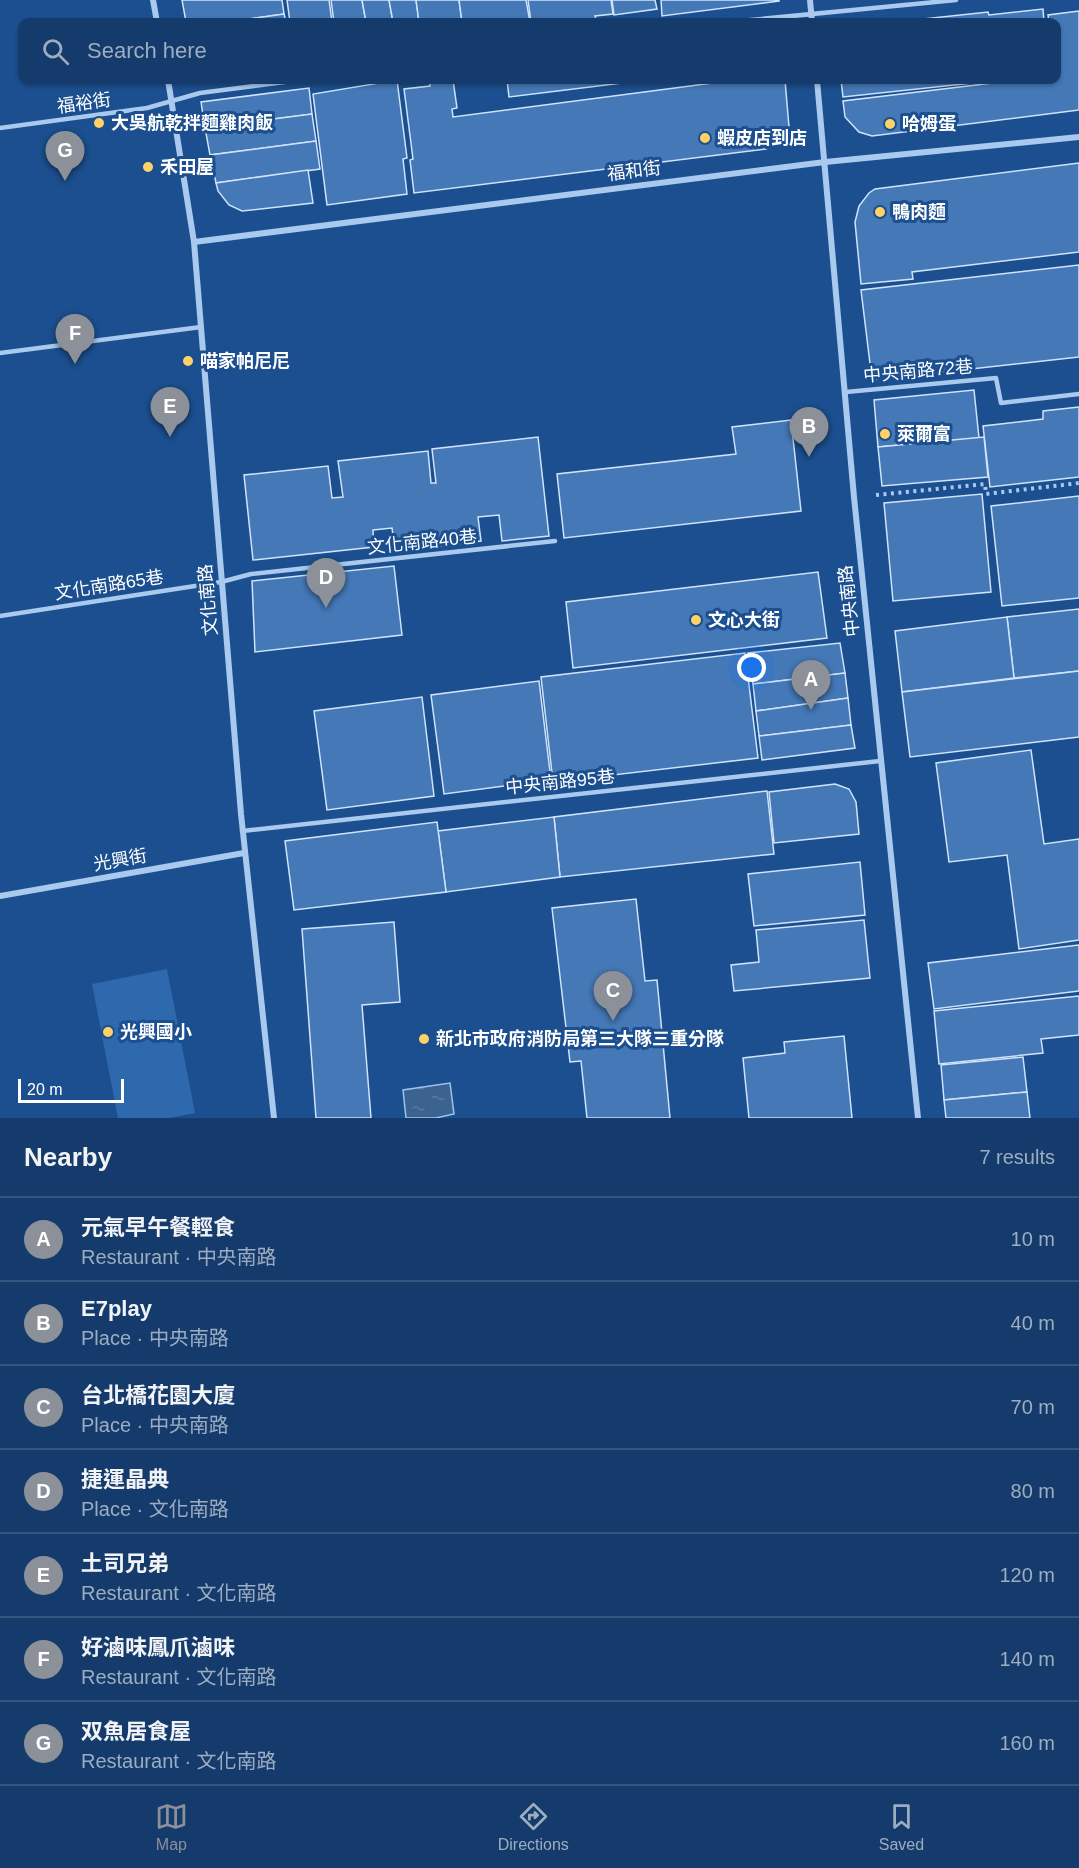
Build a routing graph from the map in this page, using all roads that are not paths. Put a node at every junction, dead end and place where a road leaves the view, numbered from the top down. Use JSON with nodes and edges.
{"nodes":[{"id":1,"x":153,"y":0,"type":"edge"},
{"id":2,"x":810,"y":0,"type":"edge"},
{"id":3,"x":956,"y":0,"type":"edge"},
{"id":4,"x":812,"y":15,"type":"junction"},
{"id":5,"x":156,"y":18,"type":"edge"},
{"id":6,"x":777,"y":18,"type":"edge"},
{"id":7,"x":169,"y":84,"type":"edge"},
{"id":8,"x":269,"y":84,"type":"edge"},
{"id":9,"x":817,"y":84,"type":"edge"},
{"id":10,"x":172,"y":101,"type":"junction"},
{"id":11,"x":0,"y":128,"type":"edge"},
{"id":12,"x":1079,"y":137,"type":"edge"},
{"id":13,"x":825,"y":162,"type":"junction"},
{"id":14,"x":194,"y":242,"type":"junction"},
{"id":15,"x":201,"y":327,"type":"junction"},
{"id":16,"x":0,"y":353,"type":"edge"},
{"id":17,"x":846,"y":392,"type":"junction"},
{"id":18,"x":1079,"y":394,"type":"edge"},
{"id":19,"x":555,"y":541,"type":"dead end"},
{"id":20,"x":221,"y":582,"type":"junction"},
{"id":21,"x":0,"y":616,"type":"edge"},
{"id":22,"x":880,"y":761,"type":"junction"},
{"id":23,"x":242,"y":831,"type":"junction"},
{"id":24,"x":244,"y":853,"type":"junction"},
{"id":25,"x":0,"y":896,"type":"edge"},
{"id":26,"x":274,"y":1118,"type":"edge"},
{"id":27,"x":918,"y":1118,"type":"edge"}],
"edges":[{"from":1,"to":5,"type":"street"},
{"from":2,"to":4,"type":"street"},
{"from":3,"to":4,"type":"lane"},
{"from":4,"to":6,"type":"lane"},
{"from":7,"to":10,"type":"street","name":"文化南路"},
{"from":8,"to":10,"type":"lane","name":"福裕街"},
{"from":9,"to":13,"type":"street","name":"中央南路"},
{"from":10,"to":11,"type":"lane","name":"福裕街"},
{"from":10,"to":14,"type":"street","name":"文化南路"},
{"from":12,"to":13,"type":"street","name":"福和街"},
{"from":13,"to":14,"type":"street","name":"福和街"},
{"from":13,"to":17,"type":"street","name":"中央南路"},
{"from":14,"to":15,"type":"street","name":"文化南路"},
{"from":15,"to":16,"type":"lane"},
{"from":15,"to":20,"type":"street","name":"文化南路"},
{"from":17,"to":18,"type":"lane","name":"中央南路72巷"},
{"from":17,"to":22,"type":"street","name":"中央南路"},
{"from":19,"to":20,"type":"lane","name":"文化南路40巷"},
{"from":20,"to":21,"type":"lane","name":"文化南路65巷"},
{"from":20,"to":23,"type":"street","name":"文化南路"},
{"from":22,"to":23,"type":"lane","name":"中央南路95巷"},
{"from":22,"to":27,"type":"street","name":"中央南路"},
{"from":23,"to":24,"type":"street","name":"文化南路"},
{"from":24,"to":25,"type":"street","name":"光興街"},
{"from":24,"to":26,"type":"street","name":"文化南路"}]}
